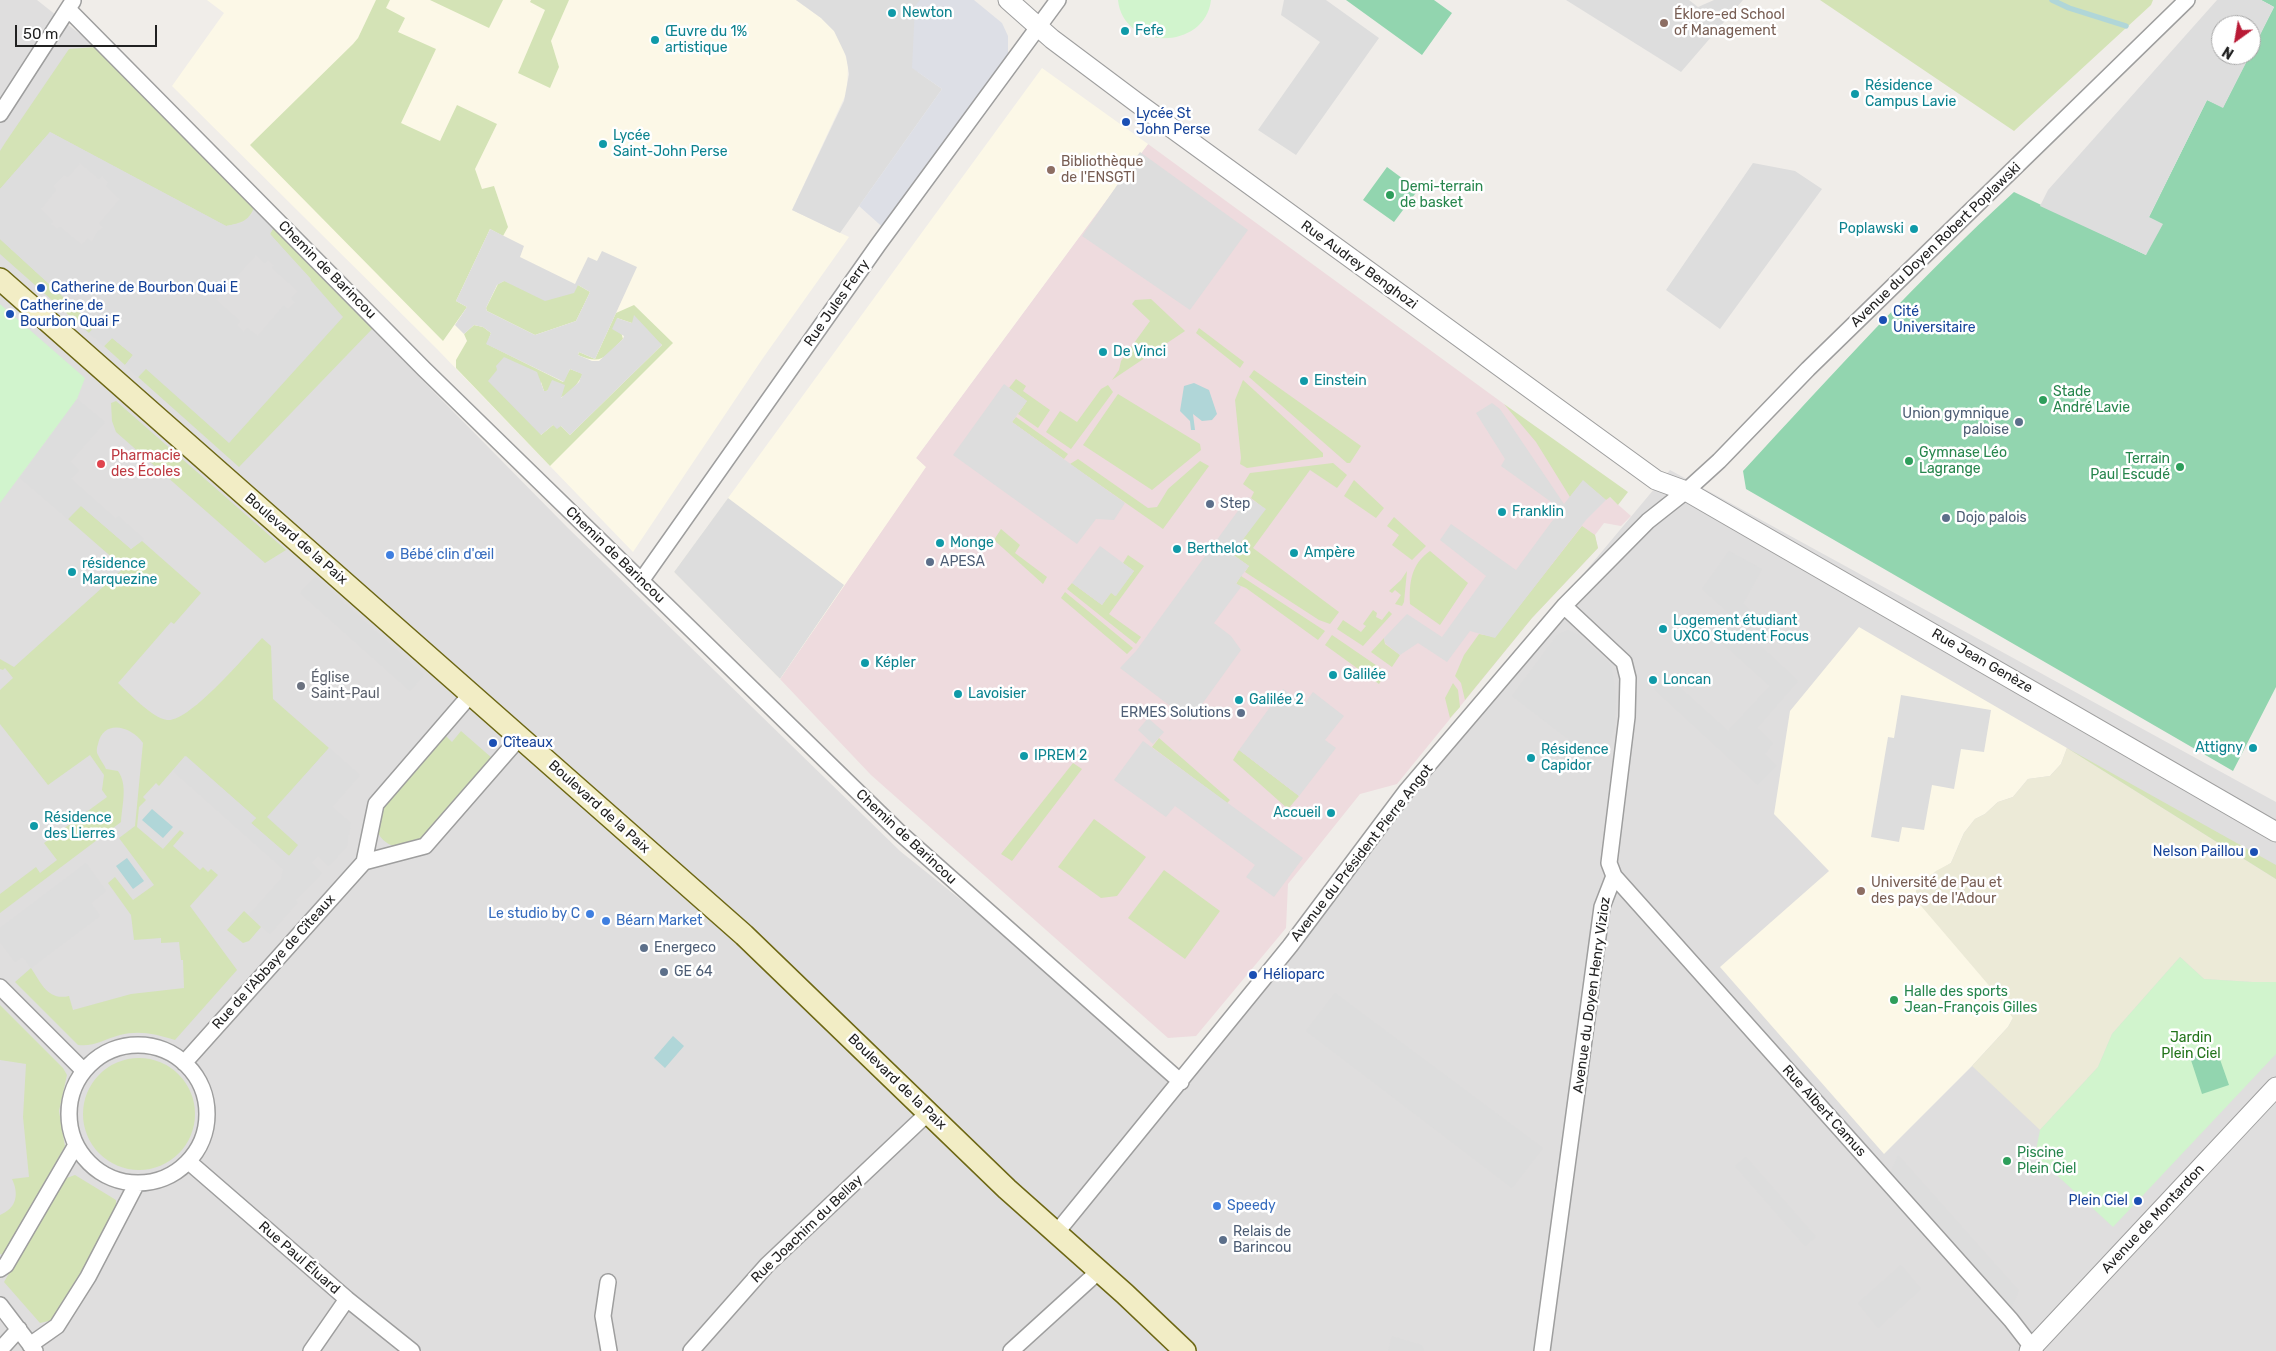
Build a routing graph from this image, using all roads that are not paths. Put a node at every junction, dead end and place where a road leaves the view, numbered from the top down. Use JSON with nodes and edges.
{"nodes":[{"id":1,"x":1008,"y":0,"type":"edge"},
{"id":2,"x":1058,"y":0,"type":"edge"},
{"id":3,"x":2187,"y":0,"type":"edge"},
{"id":4,"x":71,"y":4,"type":"edge"},
{"id":5,"x":1038,"y":28,"type":"junction"},
{"id":6,"x":0,"y":114,"type":"edge"},
{"id":7,"x":0,"y":279,"type":"edge"},
{"id":8,"x":1686,"y":491,"type":"junction"},
{"id":9,"x":641,"y":581,"type":"junction"},
{"id":10,"x":1564,"y":606,"type":"junction"},
{"id":11,"x":471,"y":694,"type":"junction"},
{"id":12,"x":520,"y":737,"type":"junction"},
{"id":13,"x":2276,"y":832,"type":"edge"},
{"id":14,"x":364,"y":862,"type":"junction"},
{"id":15,"x":1614,"y":876,"type":"junction"},
{"id":16,"x":0,"y":987,"type":"edge"},
{"id":17,"x":184,"y":1063,"type":"junction"},
{"id":18,"x":84,"y":1071,"type":"junction"},
{"id":19,"x":1181,"y":1082,"type":"junction"},
{"id":20,"x":2276,"y":1087,"type":"edge"},
{"id":21,"x":928,"y":1113,"type":"junction"},
{"id":22,"x":76,"y":1145,"type":"junction"},
{"id":23,"x":189,"y":1162,"type":"junction"},
{"id":24,"x":137,"y":1183,"type":"junction"},
{"id":25,"x":1057,"y":1232,"type":"junction"},
{"id":26,"x":0,"y":1269,"type":"edge"},
{"id":27,"x":1099,"y":1271,"type":"junction"},
{"id":28,"x":608,"y":1282,"type":"dead end"},
{"id":29,"x":347,"y":1299,"type":"junction"},
{"id":30,"x":0,"y":1305,"type":"edge"},
{"id":31,"x":19,"y":1329,"type":"junction"},
{"id":32,"x":32,"y":1348,"type":"edge"},
{"id":33,"x":0,"y":1350,"type":"edge"},
{"id":34,"x":2032,"y":1350,"type":"edge"},
{"id":35,"x":311,"y":1351,"type":"edge"},
{"id":36,"x":412,"y":1351,"type":"edge"},
{"id":37,"x":609,"y":1351,"type":"edge"},
{"id":38,"x":691,"y":1351,"type":"edge"},
{"id":39,"x":1011,"y":1351,"type":"edge"},
{"id":40,"x":1185,"y":1351,"type":"edge"},
{"id":41,"x":1542,"y":1351,"type":"edge"}],
"edges":[{"from":1,"to":5,"type":"street","name":"Rue Audrey Benghozi"},
{"from":2,"to":5,"type":"street","name":"Rue Jules Ferry"},
{"from":3,"to":8,"type":"street","name":"Avenue du Doyen Robert Poplawski"},
{"from":4,"to":6,"type":"street"},
{"from":4,"to":9,"type":"street","name":"Chemin de Barincou"},
{"from":5,"to":8,"type":"street","name":"Rue Audrey Benghozi"},
{"from":5,"to":9,"type":"street","name":"Rue Jules Ferry"},
{"from":7,"to":11,"type":"main road","name":"Boulevard de la Paix"},
{"from":8,"to":10,"type":"street","name":"Avenue du Président Pierre Angot"},
{"from":8,"to":13,"type":"street","name":"Rue Jean Genèze"},
{"from":9,"to":19,"type":"street","name":"Chemin de Barincou"},
{"from":10,"to":15,"type":"street","name":"Avenue du Doyen Henry Vizioz"},
{"from":10,"to":19,"type":"street","name":"Avenue du Président Pierre Angot"},
{"from":11,"to":12,"type":"main road","name":"Boulevard de la Paix"},
{"from":11,"to":14,"type":"street"},
{"from":12,"to":14,"type":"street"},
{"from":12,"to":21,"type":"main road","name":"Boulevard de la Paix"},
{"from":14,"to":17,"type":"street","name":"Rue de l'Abbaye de Cîteaux"},
{"from":15,"to":34,"type":"street","name":"Rue Albert Camus"},
{"from":15,"to":41,"type":"street","name":"Avenue du Doyen Henry Vizioz"},
{"from":16,"to":18,"type":"street"},
{"from":17,"to":18,"type":"street"},
{"from":17,"to":23,"type":"street"},
{"from":18,"to":22,"type":"street"},
{"from":19,"to":25,"type":"street","name":"Avenue du Président Pierre Angot"},
{"from":20,"to":34,"type":"street","name":"Avenue de Montardon"},
{"from":21,"to":25,"type":"main road","name":"Boulevard de la Paix"},
{"from":21,"to":38,"type":"street","name":"Rue Joachim du Bellay"},
{"from":22,"to":24,"type":"street"},
{"from":22,"to":26,"type":"street"},
{"from":23,"to":24,"type":"street"},
{"from":23,"to":29,"type":"street","name":"Rue Paul Éluard"},
{"from":24,"to":32,"type":"street"},
{"from":25,"to":27,"type":"main road","name":"Boulevard de la Paix"},
{"from":27,"to":39,"type":"street"},
{"from":27,"to":40,"type":"main road","name":"Boulevard de la Paix"},
{"from":28,"to":37,"type":"street"},
{"from":29,"to":35,"type":"street"},
{"from":29,"to":36,"type":"street","name":"Rue Paul Éluard"},
{"from":30,"to":31,"type":"street"},
{"from":31,"to":32,"type":"street"},
{"from":31,"to":33,"type":"street"}]}
